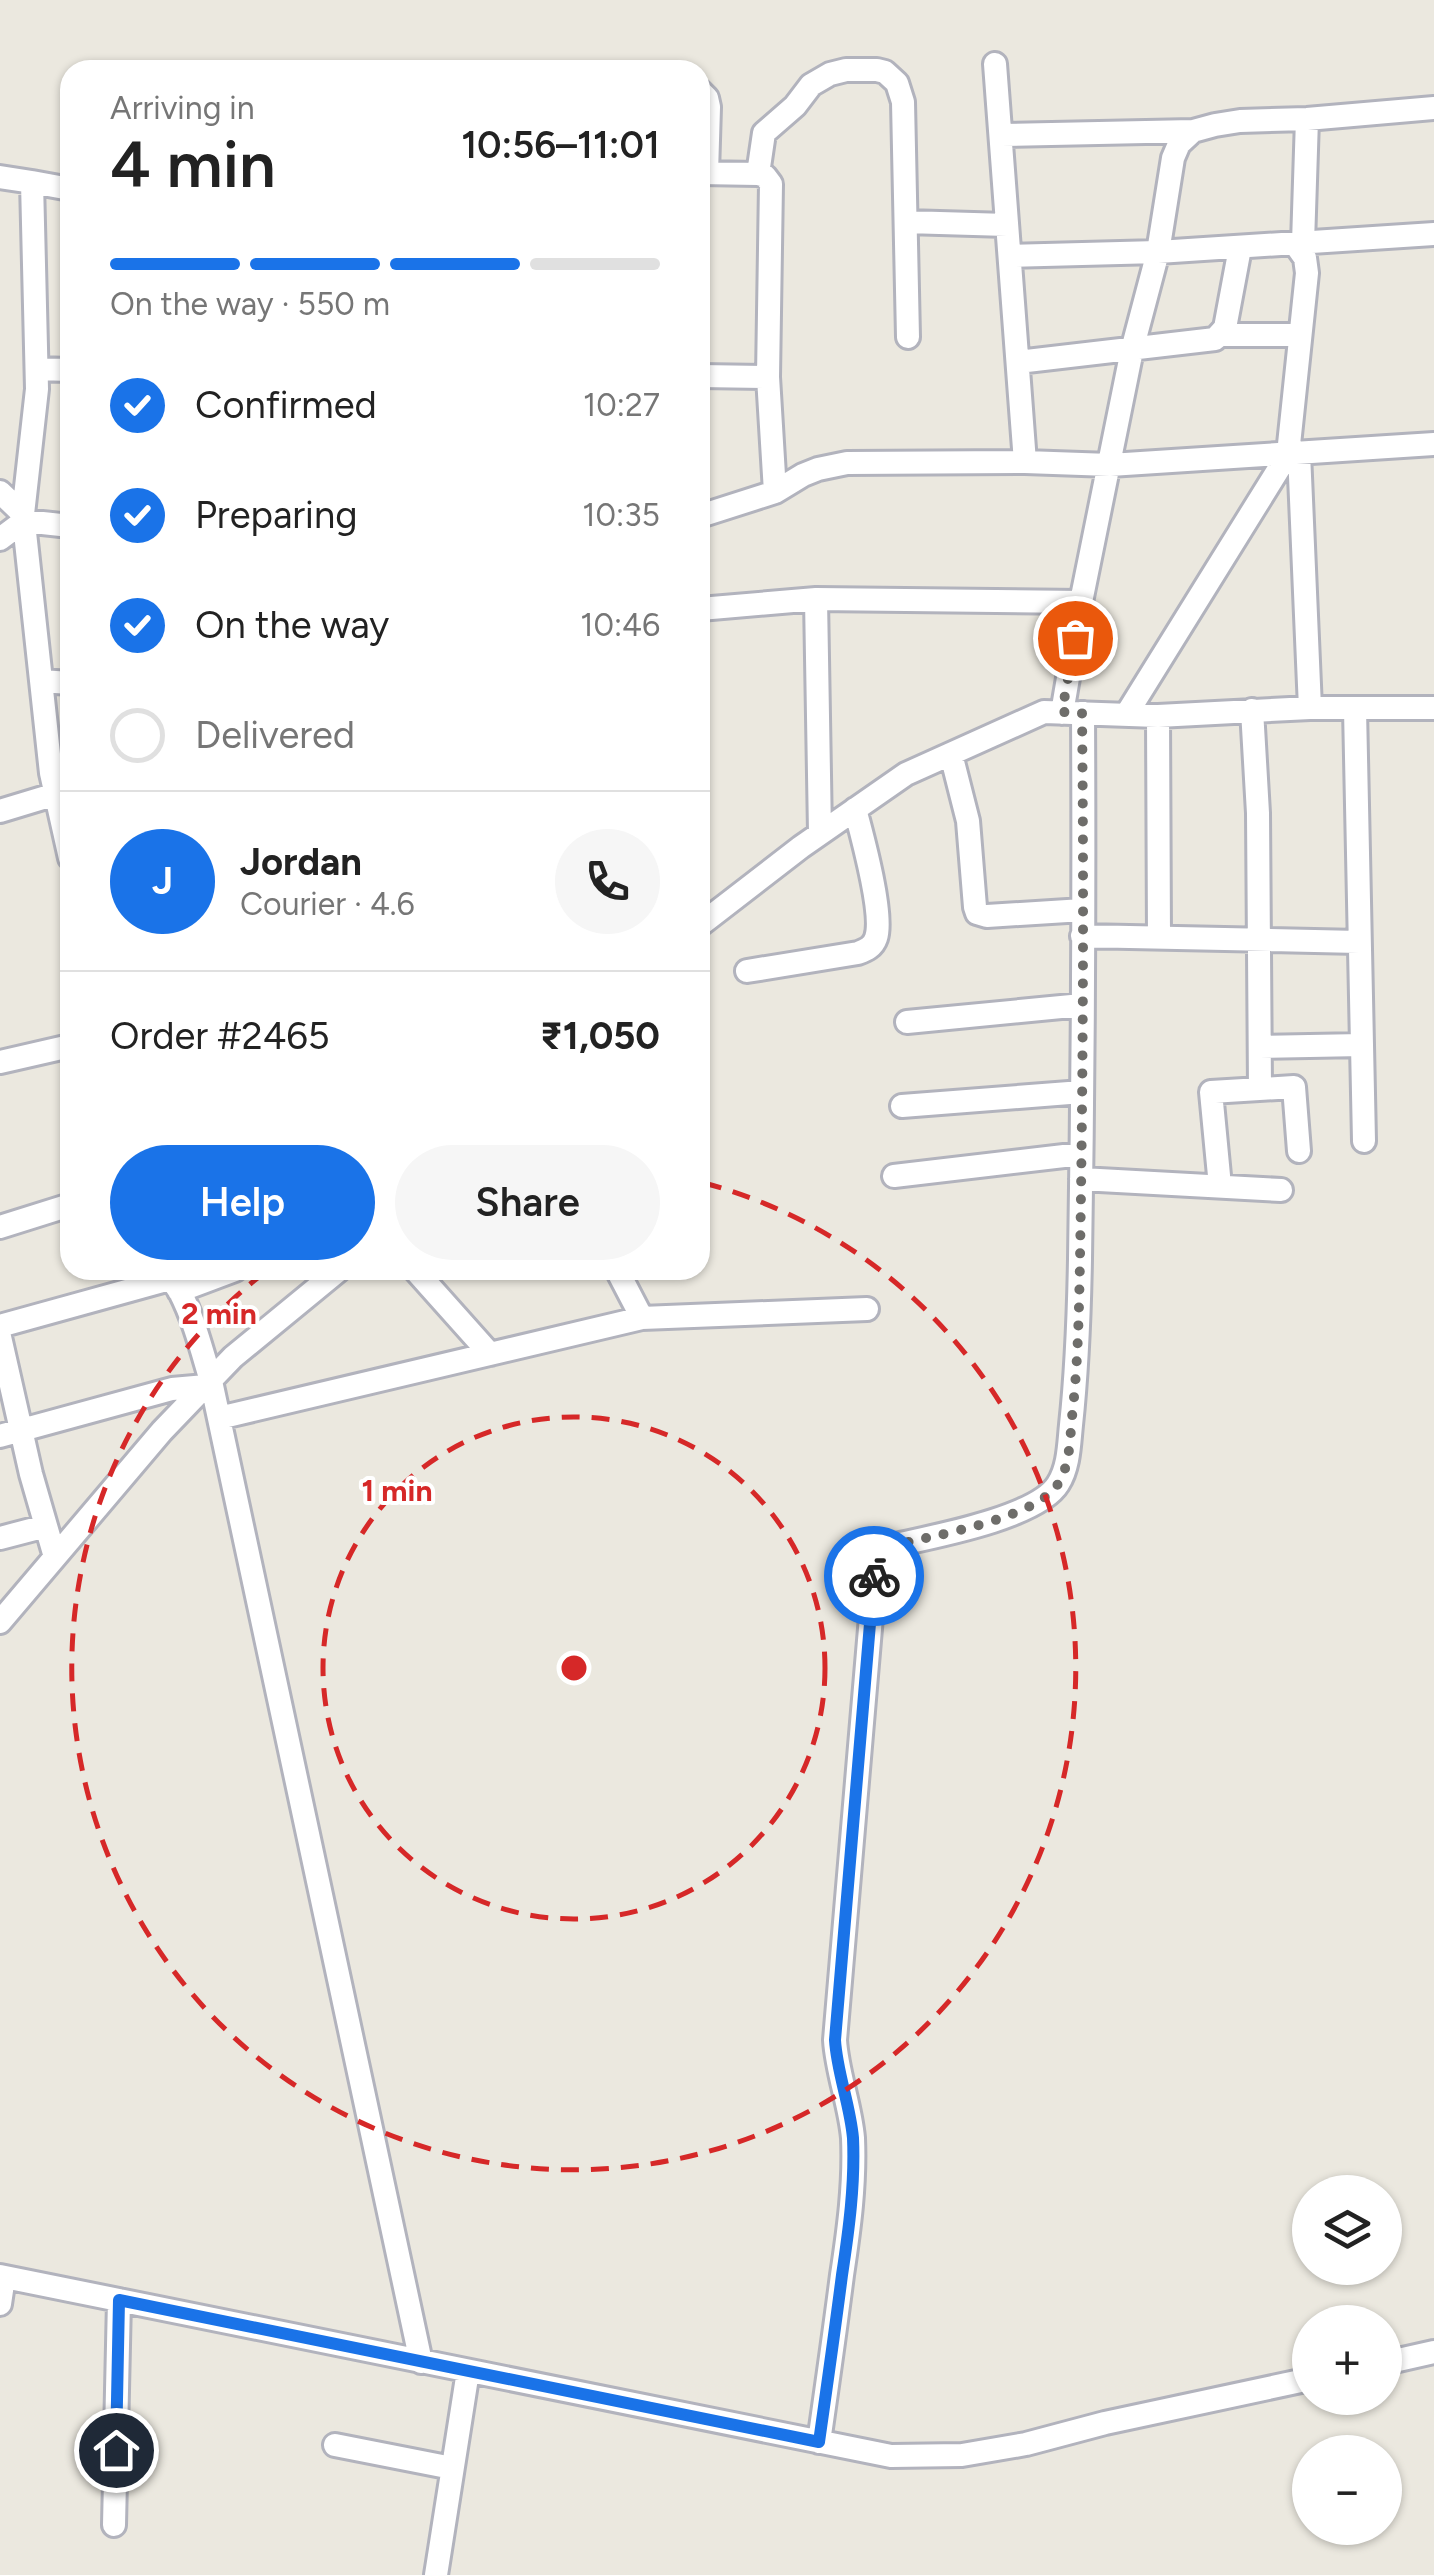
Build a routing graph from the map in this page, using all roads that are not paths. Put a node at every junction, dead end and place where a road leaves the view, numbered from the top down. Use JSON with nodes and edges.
{"nodes":[{"id":1,"x":995,"y":64,"type":"dead end"},
{"id":2,"x":1434,"y":108,"type":"edge"},
{"id":3,"x":1434,"y":118,"type":"edge"},
{"id":4,"x":1307,"y":119,"type":"junction"},
{"id":5,"x":1193,"y":131,"type":"junction"},
{"id":6,"x":1000,"y":134,"type":"junction"},
{"id":7,"x":710,"y":173,"type":"edge"},
{"id":8,"x":758,"y":174,"type":"junction"},
{"id":9,"x":0,"y":176,"type":"edge"},
{"id":10,"x":32,"y":182,"type":"junction"},
{"id":11,"x":60,"y":187,"type":"edge"},
{"id":12,"x":906,"y":222,"type":"junction"},
{"id":13,"x":1008,"y":225,"type":"junction"},
{"id":14,"x":1434,"y":234,"type":"edge"},
{"id":15,"x":1299,"y":244,"type":"junction"},
{"id":16,"x":1240,"y":248,"type":"junction"},
{"id":17,"x":1158,"y":252,"type":"junction"},
{"id":18,"x":1010,"y":256,"type":"junction"},
{"id":19,"x":1221,"y":335,"type":"junction"},
{"id":20,"x":1300,"y":335,"type":"junction"},
{"id":21,"x":908,"y":337,"type":"dead end"},
{"id":22,"x":1132,"y":350,"type":"junction"},
{"id":23,"x":1018,"y":362,"type":"junction"},
{"id":24,"x":37,"y":369,"type":"junction"},
{"id":25,"x":60,"y":370,"type":"edge"},
{"id":26,"x":710,"y":376,"type":"edge"},
{"id":27,"x":768,"y":376,"type":"junction"},
{"id":28,"x":1434,"y":444,"type":"edge"},
{"id":29,"x":1294,"y":454,"type":"junction"},
{"id":30,"x":1025,"y":462,"type":"junction"},
{"id":31,"x":1110,"y":465,"type":"junction"},
{"id":32,"x":0,"y":492,"type":"edge"},
{"id":33,"x":775,"y":492,"type":"junction"},
{"id":34,"x":710,"y":513,"type":"edge"},
{"id":35,"x":23,"y":518,"type":"junction"},
{"id":36,"x":60,"y":524,"type":"edge"},
{"id":37,"x":0,"y":538,"type":"edge"},
{"id":38,"x":816,"y":599,"type":"junction"},
{"id":39,"x":1082,"y":602,"type":"junction"},
{"id":40,"x":710,"y":608,"type":"edge"},
{"id":41,"x":41,"y":681,"type":"junction"},
{"id":42,"x":60,"y":682,"type":"edge"},
{"id":43,"x":1310,"y":708,"type":"junction"},
{"id":44,"x":1434,"y":708,"type":"edge"},
{"id":45,"x":1355,"y":709,"type":"junction"},
{"id":46,"x":1252,"y":710,"type":"junction"},
{"id":47,"x":1072,"y":713,"type":"junction"},
{"id":48,"x":1126,"y":715,"type":"junction"},
{"id":49,"x":1158,"y":716,"type":"junction"},
{"id":50,"x":951,"y":754,"type":"junction"},
{"id":51,"x":56,"y":794,"type":"junction"},
{"id":52,"x":855,"y":810,"type":"junction"},
{"id":53,"x":0,"y":811,"type":"edge"},
{"id":54,"x":60,"y":812,"type":"edge"},
{"id":55,"x":820,"y":833,"type":"junction"},
{"id":56,"x":1083,"y":910,"type":"junction"},
{"id":57,"x":710,"y":917,"type":"edge"},
{"id":58,"x":1082,"y":936,"type":"junction"},
{"id":59,"x":1159,"y":938,"type":"junction"},
{"id":60,"x":1260,"y":940,"type":"junction"},
{"id":61,"x":1359,"y":942,"type":"junction"},
{"id":62,"x":748,"y":971,"type":"dead end"},
{"id":63,"x":1082,"y":1005,"type":"junction"},
{"id":64,"x":908,"y":1022,"type":"dead end"},
{"id":65,"x":1362,"y":1045,"type":"junction"},
{"id":66,"x":1260,"y":1047,"type":"junction"},
{"id":67,"x":60,"y":1048,"type":"edge"},
{"id":68,"x":0,"y":1062,"type":"edge"},
{"id":69,"x":1260,"y":1088,"type":"junction"},
{"id":70,"x":1082,"y":1092,"type":"junction"},
{"id":71,"x":902,"y":1106,"type":"dead end"},
{"id":72,"x":1364,"y":1141,"type":"dead end"},
{"id":73,"x":1298,"y":1151,"type":"dead end"},
{"id":74,"x":1082,"y":1154,"type":"junction"},
{"id":75,"x":894,"y":1176,"type":"dead end"},
{"id":76,"x":1081,"y":1179,"type":"junction"},
{"id":77,"x":1220,"y":1186,"type":"junction"},
{"id":78,"x":1281,"y":1190,"type":"dead end"},
{"id":79,"x":60,"y":1208,"type":"edge"},
{"id":80,"x":0,"y":1227,"type":"edge"},
{"id":81,"x":172,"y":1280,"type":"edge"},
{"id":82,"x":328,"y":1280,"type":"edge"},
{"id":83,"x":424,"y":1280,"type":"edge"},
{"id":84,"x":622,"y":1280,"type":"edge"},
{"id":85,"x":868,"y":1309,"type":"dead end"},
{"id":86,"x":642,"y":1318,"type":"junction"},
{"id":87,"x":0,"y":1326,"type":"edge"},
{"id":88,"x":0,"y":1338,"type":"edge"},
{"id":89,"x":490,"y":1354,"type":"junction"},
{"id":90,"x":208,"y":1383,"type":"junction"},
{"id":91,"x":218,"y":1418,"type":"junction"},
{"id":92,"x":10,"y":1433,"type":"edge"},
{"id":93,"x":46,"y":1526,"type":"junction"},
{"id":94,"x":0,"y":1538,"type":"edge"},
{"id":95,"x":55,"y":1557,"type":"junction"},
{"id":96,"x":0,"y":1622,"type":"edge"},
{"id":97,"x":2,"y":2276,"type":"edge"},
{"id":98,"x":119,"y":2300,"type":"junction"},
{"id":99,"x":0,"y":2304,"type":"edge"},
{"id":100,"x":1434,"y":2352,"type":"edge"},
{"id":101,"x":1402,"y":2359,"type":"edge"},
{"id":102,"x":421,"y":2362,"type":"junction"},
{"id":103,"x":468,"y":2371,"type":"junction"},
{"id":104,"x":1292,"y":2383,"type":"edge"},
{"id":105,"x":819,"y":2442,"type":"junction"},
{"id":106,"x":335,"y":2445,"type":"dead end"},
{"id":107,"x":452,"y":2468,"type":"junction"},
{"id":108,"x":114,"y":2526,"type":"dead end"},
{"id":109,"x":436,"y":2575,"type":"edge"}],
"edges":[{"from":1,"to":6,"type":"street"},
{"from":2,"to":3,"type":"street"},
{"from":2,"to":4,"type":"street"},
{"from":4,"to":5,"type":"street"},
{"from":4,"to":15,"type":"street"},
{"from":5,"to":6,"type":"street"},
{"from":5,"to":17,"type":"street"},
{"from":6,"to":13,"type":"street"},
{"from":7,"to":8,"type":"street"},
{"from":8,"to":12,"type":"street"},
{"from":8,"to":27,"type":"street"},
{"from":9,"to":10,"type":"street"},
{"from":10,"to":11,"type":"street"},
{"from":10,"to":24,"type":"street"},
{"from":12,"to":13,"type":"street"},
{"from":12,"to":21,"type":"street"},
{"from":13,"to":18,"type":"street"},
{"from":14,"to":15,"type":"street"},
{"from":15,"to":16,"type":"street"},
{"from":15,"to":20,"type":"street"},
{"from":16,"to":17,"type":"street"},
{"from":16,"to":19,"type":"street"},
{"from":17,"to":18,"type":"street"},
{"from":17,"to":22,"type":"street"},
{"from":18,"to":23,"type":"street"},
{"from":19,"to":20,"type":"street"},
{"from":19,"to":22,"type":"street"},
{"from":20,"to":29,"type":"street"},
{"from":22,"to":23,"type":"street"},
{"from":22,"to":31,"type":"street"},
{"from":23,"to":30,"type":"street"},
{"from":24,"to":25,"type":"street"},
{"from":24,"to":35,"type":"street"},
{"from":26,"to":27,"type":"street"},
{"from":27,"to":33,"type":"street"},
{"from":28,"to":29,"type":"street"},
{"from":29,"to":31,"type":"street"},
{"from":29,"to":43,"type":"street"},
{"from":29,"to":48,"type":"street"},
{"from":30,"to":31,"type":"street"},
{"from":30,"to":33,"type":"street"},
{"from":31,"to":39,"type":"street"},
{"from":32,"to":35,"type":"street"},
{"from":33,"to":34,"type":"street"},
{"from":35,"to":36,"type":"street"},
{"from":35,"to":37,"type":"street"},
{"from":35,"to":41,"type":"street"},
{"from":38,"to":39,"type":"street"},
{"from":38,"to":40,"type":"street"},
{"from":38,"to":55,"type":"street"},
{"from":39,"to":47,"type":"street"},
{"from":41,"to":42,"type":"street"},
{"from":41,"to":51,"type":"street"},
{"from":43,"to":45,"type":"street"},
{"from":43,"to":46,"type":"street"},
{"from":44,"to":45,"type":"street"},
{"from":45,"to":61,"type":"street"},
{"from":46,"to":49,"type":"street"},
{"from":46,"to":60,"type":"street"},
{"from":47,"to":48,"type":"street"},
{"from":47,"to":50,"type":"street"},
{"from":47,"to":56,"type":"street"},
{"from":48,"to":49,"type":"street"},
{"from":49,"to":59,"type":"street"},
{"from":50,"to":52,"type":"street"},
{"from":50,"to":56,"type":"street"},
{"from":51,"to":53,"type":"street"},
{"from":51,"to":54,"type":"street"},
{"from":52,"to":55,"type":"street"},
{"from":52,"to":62,"type":"street"},
{"from":55,"to":57,"type":"street"},
{"from":56,"to":58,"type":"street"},
{"from":58,"to":59,"type":"street"},
{"from":58,"to":63,"type":"street"},
{"from":59,"to":60,"type":"street"},
{"from":60,"to":61,"type":"street"},
{"from":60,"to":66,"type":"street"},
{"from":61,"to":65,"type":"street"},
{"from":63,"to":64,"type":"street"},
{"from":63,"to":70,"type":"street"},
{"from":65,"to":66,"type":"street"},
{"from":65,"to":72,"type":"street"},
{"from":66,"to":69,"type":"street"},
{"from":67,"to":68,"type":"street"},
{"from":69,"to":73,"type":"street"},
{"from":69,"to":77,"type":"street"},
{"from":70,"to":71,"type":"street"},
{"from":70,"to":74,"type":"street"},
{"from":74,"to":75,"type":"street"},
{"from":74,"to":76,"type":"street"},
{"from":76,"to":77,"type":"street"},
{"from":76,"to":105,"type":"street"},
{"from":77,"to":78,"type":"street"},
{"from":79,"to":80,"type":"street"},
{"from":81,"to":87,"type":"street"},
{"from":81,"to":90,"type":"street"},
{"from":82,"to":90,"type":"street"},
{"from":83,"to":89,"type":"street"},
{"from":84,"to":86,"type":"street"},
{"from":85,"to":86,"type":"street"},
{"from":86,"to":89,"type":"street"},
{"from":88,"to":92,"type":"street"},
{"from":89,"to":91,"type":"street"},
{"from":90,"to":91,"type":"street"},
{"from":90,"to":92,"type":"street"},
{"from":90,"to":95,"type":"street"},
{"from":91,"to":102,"type":"street"},
{"from":92,"to":93,"type":"street"},
{"from":93,"to":94,"type":"street"},
{"from":93,"to":95,"type":"street"},
{"from":95,"to":96,"type":"street"},
{"from":97,"to":98,"type":"street"},
{"from":97,"to":99,"type":"street"},
{"from":98,"to":102,"type":"street"},
{"from":98,"to":108,"type":"street"},
{"from":100,"to":101,"type":"street"},
{"from":102,"to":103,"type":"street"},
{"from":103,"to":105,"type":"street"},
{"from":103,"to":107,"type":"street"},
{"from":104,"to":105,"type":"street"},
{"from":106,"to":107,"type":"street"},
{"from":107,"to":109,"type":"street"}]}
